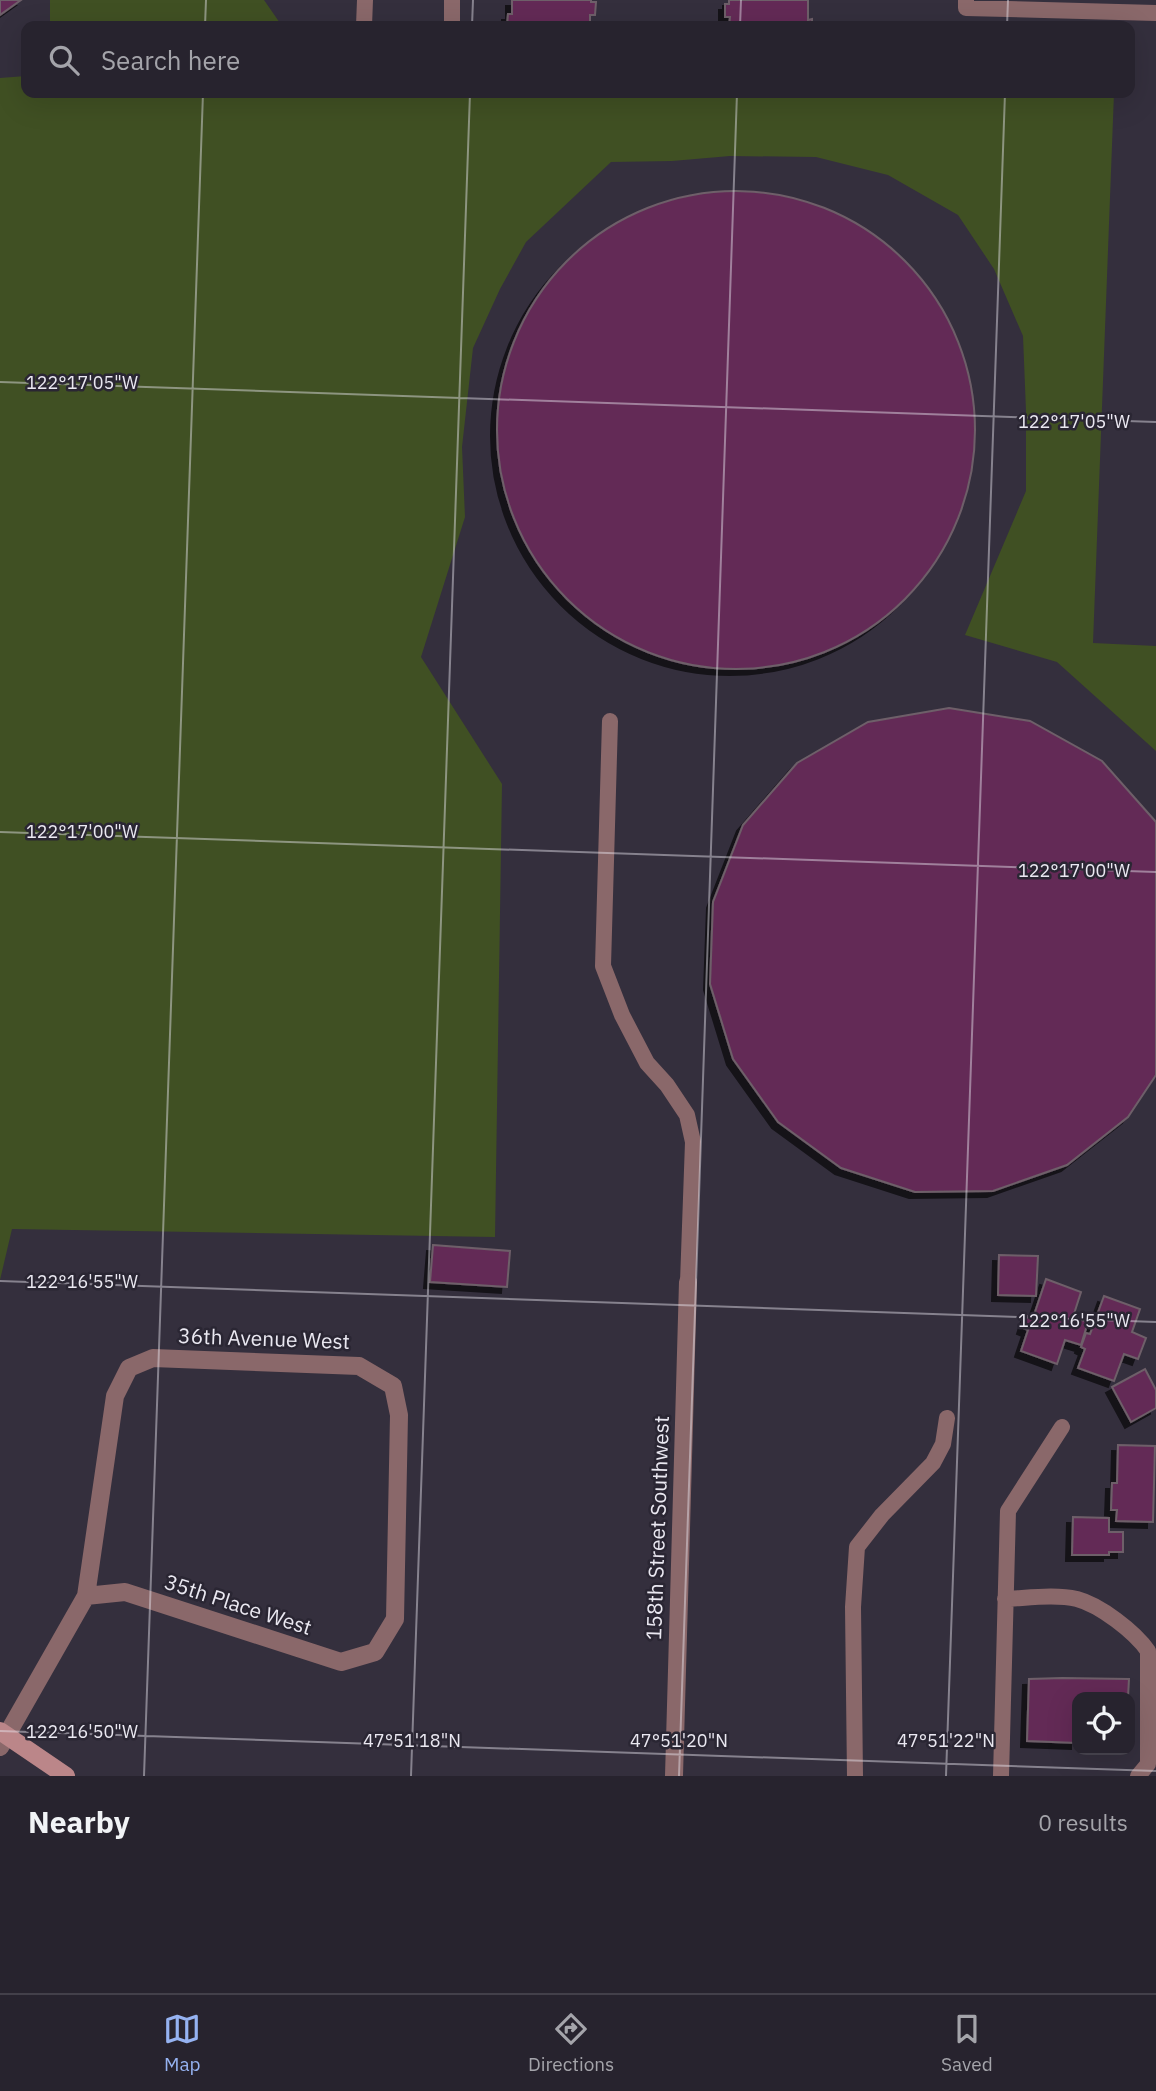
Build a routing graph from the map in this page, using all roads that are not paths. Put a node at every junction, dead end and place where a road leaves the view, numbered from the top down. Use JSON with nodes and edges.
{"nodes":[{"id":1,"x":365,"y":0,"type":"edge"},
{"id":2,"x":452,"y":0,"type":"edge"},
{"id":3,"x":966,"y":0,"type":"edge"},
{"id":4,"x":1156,"y":13,"type":"edge"},
{"id":5,"x":364,"y":21,"type":"edge"},
{"id":6,"x":452,"y":21,"type":"edge"},
{"id":7,"x":610,"y":721,"type":"dead end"},
{"id":8,"x":688,"y":1282,"type":"joint"},
{"id":9,"x":947,"y":1418,"type":"dead end"},
{"id":10,"x":1062,"y":1427,"type":"dead end"},
{"id":11,"x":86,"y":1596,"type":"junction"},
{"id":12,"x":1005,"y":1599,"type":"junction"},
{"id":13,"x":375,"y":1652,"type":"joint"},
{"id":14,"x":2,"y":1738,"type":"edge"},
{"id":15,"x":66,"y":1776,"type":"edge"},
{"id":16,"x":674,"y":1776,"type":"edge"},
{"id":17,"x":855,"y":1776,"type":"edge"},
{"id":18,"x":1001,"y":1776,"type":"edge"},
{"id":19,"x":1138,"y":1776,"type":"edge"}],
"edges":[{"from":1,"to":5,"type":"lane"},
{"from":2,"to":6,"type":"lane"},
{"from":3,"to":4,"type":"lane"},
{"from":7,"to":8,"type":"lane"},
{"from":8,"to":16,"type":"street","name":"158th Street Southwest"},
{"from":9,"to":17,"type":"lane"},
{"from":10,"to":12,"type":"lane"},
{"from":11,"to":13,"type":"street","name":"35th Place West"},
{"from":11,"to":13,"type":"street","name":"36th Avenue West"},
{"from":11,"to":14,"type":"street"},
{"from":12,"to":18,"type":"lane"},
{"from":12,"to":19,"type":"lane"},
{"from":14,"to":15,"type":"street"}]}
